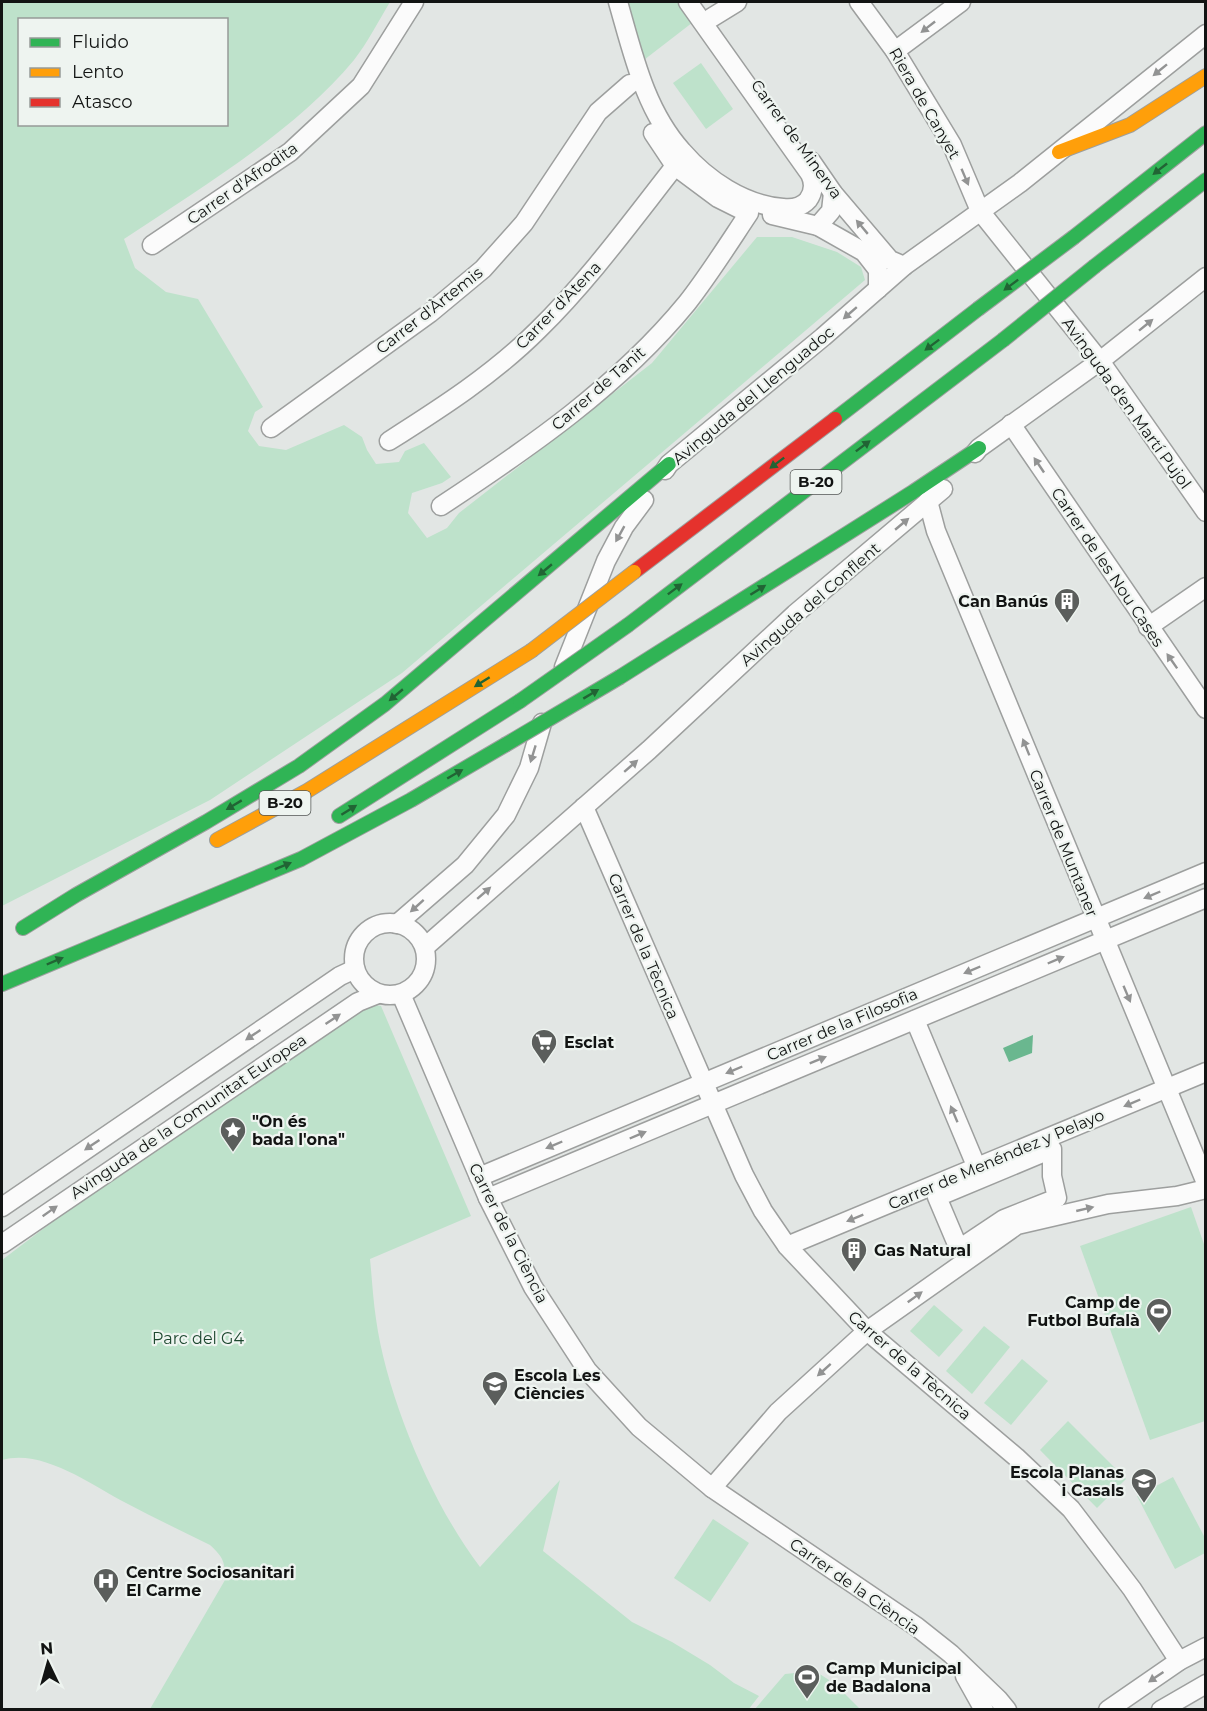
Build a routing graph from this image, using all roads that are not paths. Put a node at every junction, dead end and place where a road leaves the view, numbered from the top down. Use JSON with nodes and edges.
{"nodes":[{"id":1,"x":414,"y":2,"type":"edge"},
{"id":2,"x":606,"y":2,"type":"edge"},
{"id":3,"x":618,"y":2,"type":"edge"},
{"id":4,"x":688,"y":2,"type":"edge"},
{"id":5,"x":700,"y":2,"type":"edge"},
{"id":6,"x":737,"y":2,"type":"edge"},
{"id":7,"x":859,"y":2,"type":"edge"},
{"id":8,"x":954,"y":3,"type":"edge"},
{"id":9,"x":711,"y":18,"type":"junction"},
{"id":10,"x":1206,"y":34,"type":"edge"},
{"id":11,"x":895,"y":51,"type":"junction"},
{"id":12,"x":1206,"y":76,"type":"edge"},
{"id":13,"x":630,"y":84,"type":"junction"},
{"id":14,"x":1206,"y":133,"type":"edge"},
{"id":15,"x":1059,"y":152,"type":"junction"},
{"id":16,"x":675,"y":166,"type":"junction"},
{"id":17,"x":1206,"y":180,"type":"edge"},
{"id":18,"x":833,"y":193,"type":"junction"},
{"id":19,"x":980,"y":211,"type":"junction"},
{"id":20,"x":749,"y":213,"type":"junction"},
{"id":21,"x":774,"y":216,"type":"junction"},
{"id":22,"x":818,"y":226,"type":"junction"},
{"id":23,"x":152,"y":245,"type":"dead end"},
{"id":24,"x":904,"y":266,"type":"junction"},
{"id":25,"x":1206,"y":277,"type":"edge"},
{"id":26,"x":878,"y":289,"type":"junction"},
{"id":27,"x":1100,"y":361,"type":"junction"},
{"id":28,"x":1011,"y":424,"type":"junction"},
{"id":29,"x":271,"y":428,"type":"dead end"},
{"id":30,"x":389,"y":441,"type":"dead end"},
{"id":31,"x":979,"y":448,"type":"junction"},
{"id":32,"x":669,"y":464,"type":"junction"},
{"id":33,"x":928,"y":501,"type":"junction"},
{"id":34,"x":441,"y":506,"type":"dead end"},
{"id":35,"x":1206,"y":512,"type":"edge"},
{"id":36,"x":1206,"y":587,"type":"edge"},
{"id":37,"x":1148,"y":627,"type":"junction"},
{"id":38,"x":1206,"y":709,"type":"edge"},
{"id":39,"x":584,"y":807,"type":"junction"},
{"id":40,"x":331,"y":821,"type":"dead end"},
{"id":41,"x":208,"y":844,"type":"dead end"},
{"id":42,"x":261,"y":861,"type":"dead end"},
{"id":43,"x":1206,"y":872,"type":"edge"},
{"id":44,"x":106,"y":894,"type":"dead end"},
{"id":45,"x":1206,"y":898,"type":"edge"},
{"id":46,"x":171,"y":912,"type":"junction"},
{"id":47,"x":1095,"y":918,"type":"junction"},
{"id":48,"x":397,"y":924,"type":"junction"},
{"id":49,"x":1104,"y":940,"type":"junction"},
{"id":50,"x":425,"y":946,"type":"junction"},
{"id":51,"x":355,"y":969,"type":"junction"},
{"id":52,"x":2,"y":984,"type":"edge"},
{"id":53,"x":378,"y":994,"type":"junction"},
{"id":54,"x":401,"y":994,"type":"junction"},
{"id":55,"x":915,"y":1020,"type":"junction"},
{"id":56,"x":1206,"y":1072,"type":"edge"},
{"id":57,"x":703,"y":1083,"type":"junction"},
{"id":58,"x":1167,"y":1088,"type":"junction"},
{"id":59,"x":713,"y":1104,"type":"junction"},
{"id":60,"x":977,"y":1168,"type":"junction"},
{"id":61,"x":479,"y":1177,"type":"junction"},
{"id":62,"x":1206,"y":1182,"type":"edge"},
{"id":63,"x":1206,"y":1189,"type":"edge"},
{"id":64,"x":488,"y":1198,"type":"junction"},
{"id":65,"x":2,"y":1207,"type":"edge"},
{"id":66,"x":2,"y":1244,"type":"edge"},
{"id":67,"x":787,"y":1246,"type":"junction"},
{"id":68,"x":959,"y":1249,"type":"joint"},
{"id":69,"x":867,"y":1331,"type":"junction"},
{"id":70,"x":712,"y":1488,"type":"junction"},
{"id":71,"x":1206,"y":1647,"type":"edge"},
{"id":72,"x":951,"y":1654,"type":"junction"},
{"id":73,"x":1179,"y":1661,"type":"junction"},
{"id":74,"x":1206,"y":1684,"type":"edge"},
{"id":75,"x":984,"y":1710,"type":"edge"},
{"id":76,"x":1007,"y":1710,"type":"edge"},
{"id":77,"x":1108,"y":1710,"type":"edge"},
{"id":78,"x":1161,"y":1710,"type":"edge"}],
"edges":[{"from":1,"to":23,"type":"street","name":"Carrer d'Afrodita"},
{"from":2,"to":13,"type":"street"},
{"from":3,"to":4,"type":"street"},
{"from":5,"to":9,"type":"street","name":"Carrer de Minerva"},
{"from":6,"to":9,"type":"street"},
{"from":7,"to":11,"type":"street","name":"Riera de Canyet"},
{"from":8,"to":11,"type":"street","one_way":true},
{"from":9,"to":18,"type":"street","name":"Carrer de Minerva"},
{"from":10,"to":15,"type":"street","name":"Avinguda del Llenguadoc","one_way":true},
{"from":11,"to":19,"type":"street","name":"Riera de Canyet","one_way":true},
{"from":12,"to":15,"type":"highway"},
{"from":13,"to":16,"type":"street"},
{"from":13,"to":29,"type":"street","name":"Carrer d'Àrtemis"},
{"from":14,"to":41,"type":"highway","number":"B-20","one_way":true,"bridge":true},
{"from":15,"to":19,"type":"street","name":"Avinguda del Llenguadoc"},
{"from":16,"to":20,"type":"street"},
{"from":16,"to":30,"type":"street","name":"Carrer d'Atena"},
{"from":40,"to":17,"type":"highway","number":"B-20","one_way":true,"bridge":true},
{"from":18,"to":21,"type":"street"},
{"from":18,"to":22,"type":"street"},
{"from":24,"to":18,"type":"street","name":"Carrer de Minerva","one_way":true},
{"from":19,"to":24,"type":"street","name":"Avinguda del Llenguadoc"},
{"from":19,"to":27,"type":"street","name":"Avinguda d'en Martí Pujol"},
{"from":20,"to":21,"type":"street"},
{"from":20,"to":34,"type":"street","name":"Carrer de Tanit"},
{"from":21,"to":22,"type":"street"},
{"from":22,"to":26,"type":"street"},
{"from":24,"to":26,"type":"street","name":"Avinguda del Llenguadoc"},
{"from":27,"to":25,"type":"street","name":"Avinguda del Conflent","one_way":true},
{"from":26,"to":32,"type":"street","name":"Avinguda del Llenguadoc","one_way":true},
{"from":27,"to":28,"type":"street","name":"Avinguda del Conflent"},
{"from":27,"to":35,"type":"street","name":"Avinguda d'en Martí Pujol"},
{"from":28,"to":31,"type":"street","name":"Avinguda del Conflent"},
{"from":37,"to":28,"type":"street","name":"Carrer de les Nou Cases","one_way":true},
{"from":31,"to":33,"type":"street","name":"Avinguda del Conflent"},
{"from":46,"to":31,"type":"highway","one_way":true,"bridge":true},
{"from":32,"to":44,"type":"highway","one_way":true},
{"from":32,"to":48,"type":"street","name":"Avinguda del Llenguadoc","one_way":true},
{"from":39,"to":33,"type":"street","name":"Avinguda del Conflent","one_way":true},
{"from":47,"to":33,"type":"street","name":"Carrer de Muntaner","one_way":true},
{"from":36,"to":37,"type":"street"},
{"from":38,"to":37,"type":"street","name":"Carrer de les Nou Cases","one_way":true},
{"from":50,"to":39,"type":"street","name":"Avinguda del Conflent","one_way":true},
{"from":39,"to":57,"type":"street","name":"Carrer de la Tècnica"},
{"from":42,"to":46,"type":"highway"},
{"from":43,"to":47,"type":"street","name":"Carrer de la Filosofia","one_way":true},
{"from":45,"to":49,"type":"street","name":"Carrer de la Filosofia"},
{"from":52,"to":46,"type":"highway","one_way":true},
{"from":47,"to":49,"type":"street","name":"Carrer de Muntaner"},
{"from":47,"to":57,"type":"street","name":"Carrer de la Filosofia","one_way":true},
{"from":48,"to":50,"type":"street"},
{"from":48,"to":51,"type":"street"},
{"from":55,"to":49,"type":"street","name":"Carrer de la Filosofia","one_way":true},
{"from":49,"to":58,"type":"street","name":"Carrer de Muntaner","one_way":true},
{"from":50,"to":54,"type":"street"},
{"from":51,"to":53,"type":"street"},
{"from":51,"to":65,"type":"street","name":"Avinguda de la Comunitat Europea","one_way":true},
{"from":53,"to":54,"type":"street"},
{"from":66,"to":53,"type":"street","name":"Avinguda de la Comunitat Europea","one_way":true},
{"from":54,"to":61,"type":"street","name":"Carrer de la Ciència"},
{"from":59,"to":55,"type":"street","name":"Carrer de la Filosofia","one_way":true},
{"from":60,"to":55,"type":"street","one_way":true},
{"from":56,"to":58,"type":"street","name":"Carrer de Menéndez y Pelayo"},
{"from":57,"to":59,"type":"street","name":"Carrer de la Tècnica"},
{"from":57,"to":61,"type":"street","name":"Carrer de la Filosofia","one_way":true},
{"from":58,"to":60,"type":"street","name":"Carrer de Menéndez y Pelayo","one_way":true},
{"from":58,"to":62,"type":"street","name":"Carrer de Muntaner"},
{"from":64,"to":59,"type":"street","name":"Carrer de la Filosofia","one_way":true},
{"from":59,"to":67,"type":"street","name":"Carrer de la Tècnica"},
{"from":60,"to":67,"type":"street","name":"Carrer de Menéndez y Pelayo","one_way":true},
{"from":61,"to":64,"type":"street","name":"Carrer de la Ciència"},
{"from":69,"to":63,"type":"street","one_way":true},
{"from":64,"to":70,"type":"street","name":"Carrer de la Ciència"},
{"from":67,"to":69,"type":"street","name":"Carrer de la Tècnica"},
{"from":68,"to":68,"type":"street"},
{"from":69,"to":70,"type":"street","one_way":true},
{"from":69,"to":73,"type":"street","name":"Carrer de la Tècnica"},
{"from":70,"to":72,"type":"street","name":"Carrer de la Ciència"},
{"from":71,"to":73,"type":"street"},
{"from":72,"to":75,"type":"street","name":"Carrer de la Ciència"},
{"from":72,"to":76,"type":"street","name":"Carrer de la Ciència"},
{"from":73,"to":77,"type":"street","one_way":true},
{"from":74,"to":78,"type":"street"}]}
